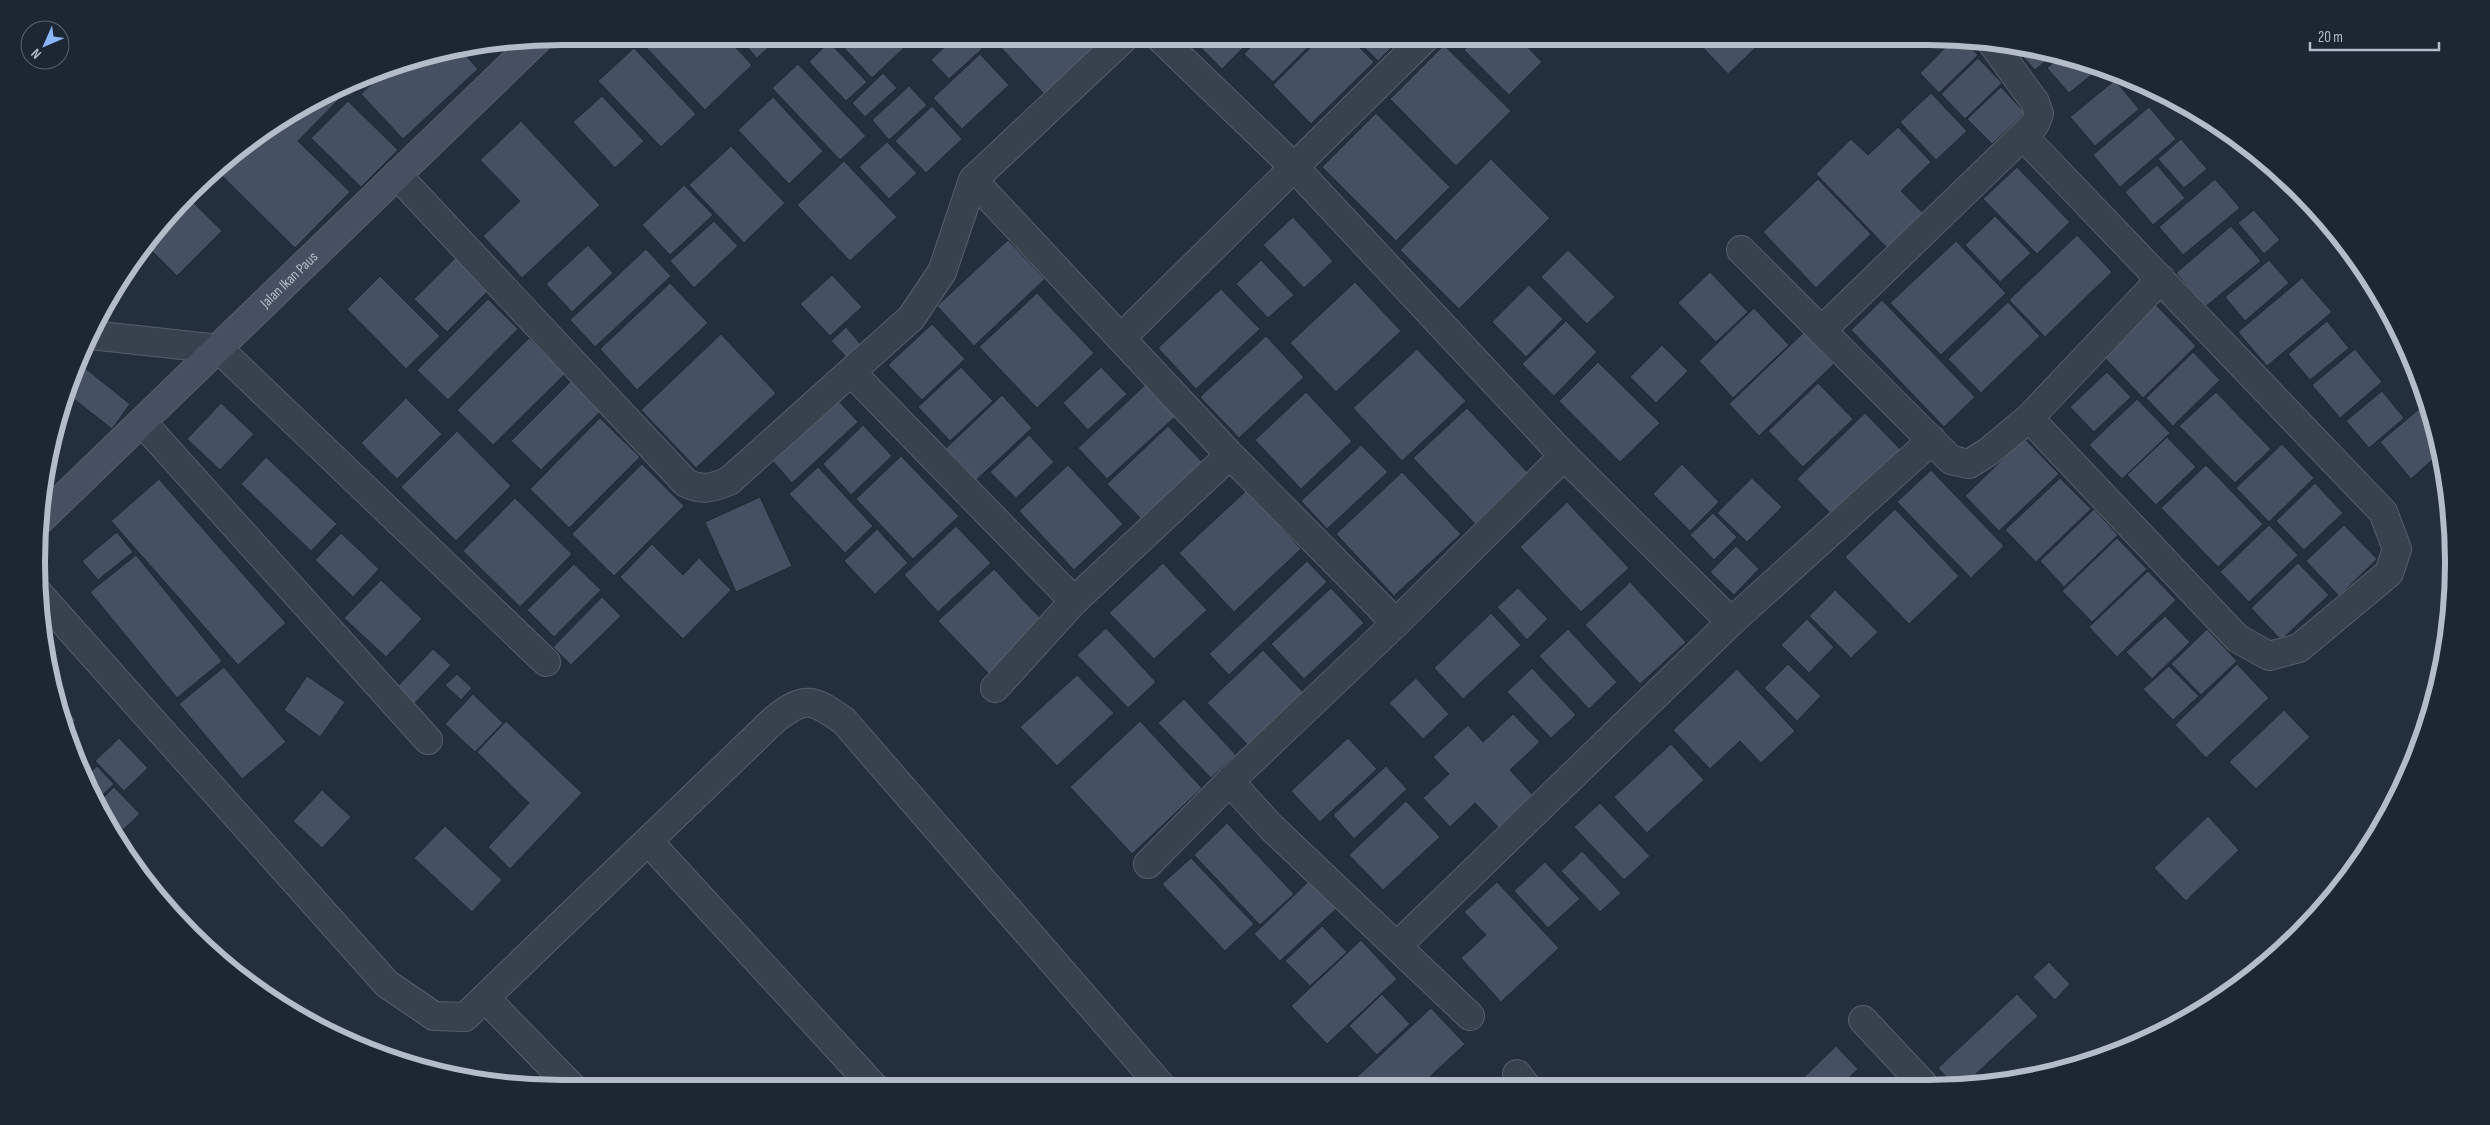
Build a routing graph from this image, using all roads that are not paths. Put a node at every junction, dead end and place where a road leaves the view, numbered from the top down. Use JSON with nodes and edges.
{"nodes":[{"id":1,"x":1116,"y":45,"type":"edge"},
{"id":2,"x":1167,"y":45,"type":"edge"},
{"id":3,"x":1418,"y":45,"type":"edge"},
{"id":4,"x":531,"y":46,"type":"edge"},
{"id":5,"x":1996,"y":49,"type":"edge"},
{"id":6,"x":2023,"y":136,"type":"junction"},
{"id":7,"x":1294,"y":168,"type":"junction"},
{"id":8,"x":396,"y":175,"type":"junction"},
{"id":9,"x":973,"y":180,"type":"junction"},
{"id":10,"x":1741,"y":250,"type":"dead end"},
{"id":11,"x":2161,"y":279,"type":"junction"},
{"id":12,"x":1822,"y":330,"type":"junction"},
{"id":13,"x":97,"y":336,"type":"edge"},
{"id":14,"x":1121,"y":338,"type":"junction"},
{"id":15,"x":219,"y":348,"type":"junction"},
{"id":16,"x":852,"y":373,"type":"junction"},
{"id":17,"x":2029,"y":418,"type":"junction"},
{"id":18,"x":142,"y":422,"type":"junction"},
{"id":19,"x":1932,"y":440,"type":"junction"},
{"id":20,"x":1230,"y":455,"type":"junction"},
{"id":21,"x":1564,"y":456,"type":"junction"},
{"id":22,"x":47,"y":513,"type":"edge"},
{"id":23,"x":1074,"y":601,"type":"junction"},
{"id":24,"x":47,"y":603,"type":"edge"},
{"id":25,"x":1731,"y":622,"type":"junction"},
{"id":26,"x":1396,"y":623,"type":"junction"},
{"id":27,"x":546,"y":662,"type":"dead end"},
{"id":28,"x":995,"y":688,"type":"dead end"},
{"id":29,"x":428,"y":740,"type":"dead end"},
{"id":30,"x":1231,"y":780,"type":"junction"},
{"id":31,"x":648,"y":841,"type":"junction"},
{"id":32,"x":1148,"y":864,"type":"dead end"},
{"id":33,"x":1398,"y":945,"type":"junction"},
{"id":34,"x":485,"y":998,"type":"junction"},
{"id":35,"x":1470,"y":1016,"type":"dead end"},
{"id":36,"x":1863,"y":1020,"type":"dead end"},
{"id":37,"x":565,"y":1080,"type":"edge"},
{"id":38,"x":868,"y":1080,"type":"edge"},
{"id":39,"x":1156,"y":1080,"type":"edge"},
{"id":40,"x":1919,"y":1080,"type":"edge"}],
"edges":[{"from":1,"to":9,"type":"street"},
{"from":2,"to":7,"type":"street"},
{"from":3,"to":7,"type":"street"},
{"from":4,"to":8,"type":"main road","name":"Jalan Ikan Paus"},
{"from":5,"to":6,"type":"street"},
{"from":6,"to":11,"type":"street"},
{"from":6,"to":12,"type":"street"},
{"from":7,"to":14,"type":"street"},
{"from":7,"to":21,"type":"street"},
{"from":8,"to":15,"type":"main road","name":"Jalan Ikan Paus"},
{"from":8,"to":16,"type":"street"},
{"from":9,"to":14,"type":"street"},
{"from":9,"to":16,"type":"street"},
{"from":10,"to":12,"type":"street"},
{"from":11,"to":17,"type":"street"},
{"from":11,"to":17,"type":"street"},
{"from":12,"to":19,"type":"street"},
{"from":13,"to":15,"type":"street"},
{"from":14,"to":20,"type":"street"},
{"from":15,"to":18,"type":"main road","name":"Jalan Ikan Paus"},
{"from":15,"to":27,"type":"street"},
{"from":16,"to":23,"type":"street"},
{"from":17,"to":19,"type":"street"},
{"from":18,"to":22,"type":"main road","name":"Jalan Ikan Paus"},
{"from":18,"to":29,"type":"street"},
{"from":19,"to":25,"type":"street"},
{"from":20,"to":23,"type":"street"},
{"from":20,"to":26,"type":"street"},
{"from":21,"to":25,"type":"street"},
{"from":21,"to":26,"type":"street"},
{"from":23,"to":28,"type":"street"},
{"from":24,"to":34,"type":"street"},
{"from":25,"to":33,"type":"street"},
{"from":26,"to":30,"type":"street"},
{"from":30,"to":32,"type":"street"},
{"from":30,"to":33,"type":"street"},
{"from":31,"to":34,"type":"street"},
{"from":31,"to":38,"type":"street"},
{"from":31,"to":39,"type":"street"},
{"from":33,"to":35,"type":"street"},
{"from":34,"to":37,"type":"street"},
{"from":36,"to":40,"type":"street"}]}
